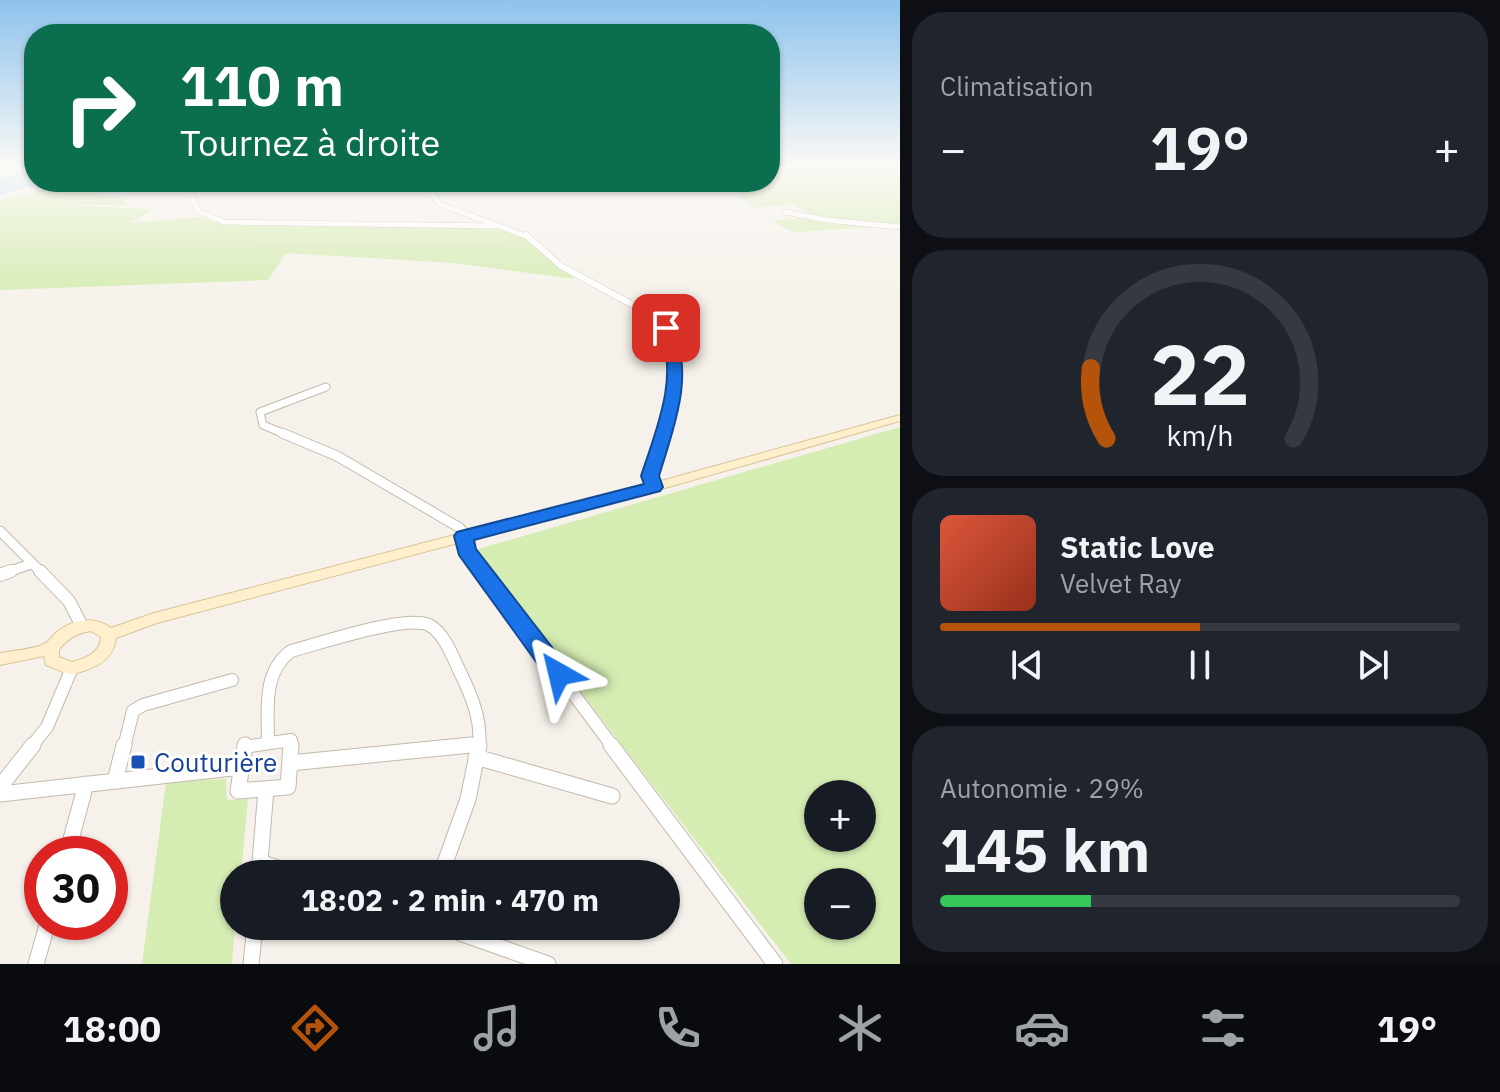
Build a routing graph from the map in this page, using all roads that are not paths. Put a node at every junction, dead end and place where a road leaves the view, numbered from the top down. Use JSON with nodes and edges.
{"nodes":[{"id":1,"x":199,"y":212,"type":"edge"},
{"id":2,"x":463,"y":212,"type":"edge"},
{"id":3,"x":785,"y":212,"type":"dead end"},
{"id":4,"x":505,"y":227,"type":"junction"},
{"id":5,"x":900,"y":227,"type":"edge"},
{"id":6,"x":326,"y":387,"type":"dead end"},
{"id":7,"x":900,"y":418,"type":"edge"},
{"id":8,"x":654,"y":487,"type":"junction"},
{"id":9,"x":0,"y":531,"type":"edge"},
{"id":10,"x":464,"y":536,"type":"junction"},
{"id":11,"x":31,"y":564,"type":"junction"},
{"id":12,"x":0,"y":575,"type":"edge"},
{"id":13,"x":82,"y":626,"type":"junction"},
{"id":14,"x":109,"y":635,"type":"junction"},
{"id":15,"x":51,"y":649,"type":"junction"},
{"id":16,"x":0,"y":659,"type":"edge"},
{"id":17,"x":72,"y":668,"type":"junction"},
{"id":18,"x":232,"y":680,"type":"dead end"},
{"id":19,"x":268,"y":742,"type":"junction"},
{"id":20,"x":478,"y":751,"type":"junction"},
{"id":21,"x":290,"y":763,"type":"junction"},
{"id":22,"x":241,"y":767,"type":"junction"},
{"id":23,"x":115,"y":781,"type":"junction"},
{"id":24,"x":86,"y":784,"type":"junction"},
{"id":25,"x":0,"y":787,"type":"edge"},
{"id":26,"x":266,"y":789,"type":"junction"},
{"id":27,"x":0,"y":794,"type":"edge"},
{"id":28,"x":612,"y":796,"type":"dead end"},
{"id":29,"x":72,"y":836,"type":"edge"},
{"id":30,"x":260,"y":860,"type":"edge"},
{"id":31,"x":446,"y":860,"type":"edge"},
{"id":32,"x":43,"y":940,"type":"edge"},
{"id":33,"x":254,"y":940,"type":"edge"},
{"id":34,"x":480,"y":940,"type":"edge"},
{"id":35,"x":36,"y":964,"type":"edge"},
{"id":36,"x":251,"y":964,"type":"edge"},
{"id":37,"x":548,"y":964,"type":"edge"},
{"id":38,"x":775,"y":964,"type":"edge"}],
"edges":[{"from":1,"to":4,"type":"street"},
{"from":2,"to":4,"type":"street"},
{"from":3,"to":5,"type":"street"},
{"from":4,"to":8,"type":"street"},
{"from":6,"to":10,"type":"street"},
{"from":7,"to":8,"type":"street"},
{"from":8,"to":10,"type":"street"},
{"from":9,"to":11,"type":"street"},
{"from":10,"to":14,"type":"street"},
{"from":10,"to":38,"type":"street"},
{"from":11,"to":12,"type":"street"},
{"from":11,"to":13,"type":"street"},
{"from":13,"to":14,"type":"street"},
{"from":13,"to":15,"type":"street"},
{"from":14,"to":17,"type":"street"},
{"from":15,"to":16,"type":"street"},
{"from":15,"to":17,"type":"street"},
{"from":17,"to":25,"type":"street"},
{"from":18,"to":23,"type":"street"},
{"from":19,"to":20,"type":"street"},
{"from":19,"to":21,"type":"street"},
{"from":19,"to":22,"type":"street"},
{"from":20,"to":21,"type":"street"},
{"from":20,"to":28,"type":"street"},
{"from":20,"to":31,"type":"street"},
{"from":21,"to":26,"type":"street"},
{"from":22,"to":23,"type":"street"},
{"from":22,"to":26,"type":"street"},
{"from":23,"to":24,"type":"street"},
{"from":24,"to":27,"type":"street"},
{"from":24,"to":29,"type":"street"},
{"from":26,"to":30,"type":"street"},
{"from":32,"to":35,"type":"street"},
{"from":33,"to":36,"type":"street"},
{"from":34,"to":37,"type":"street"}]}
